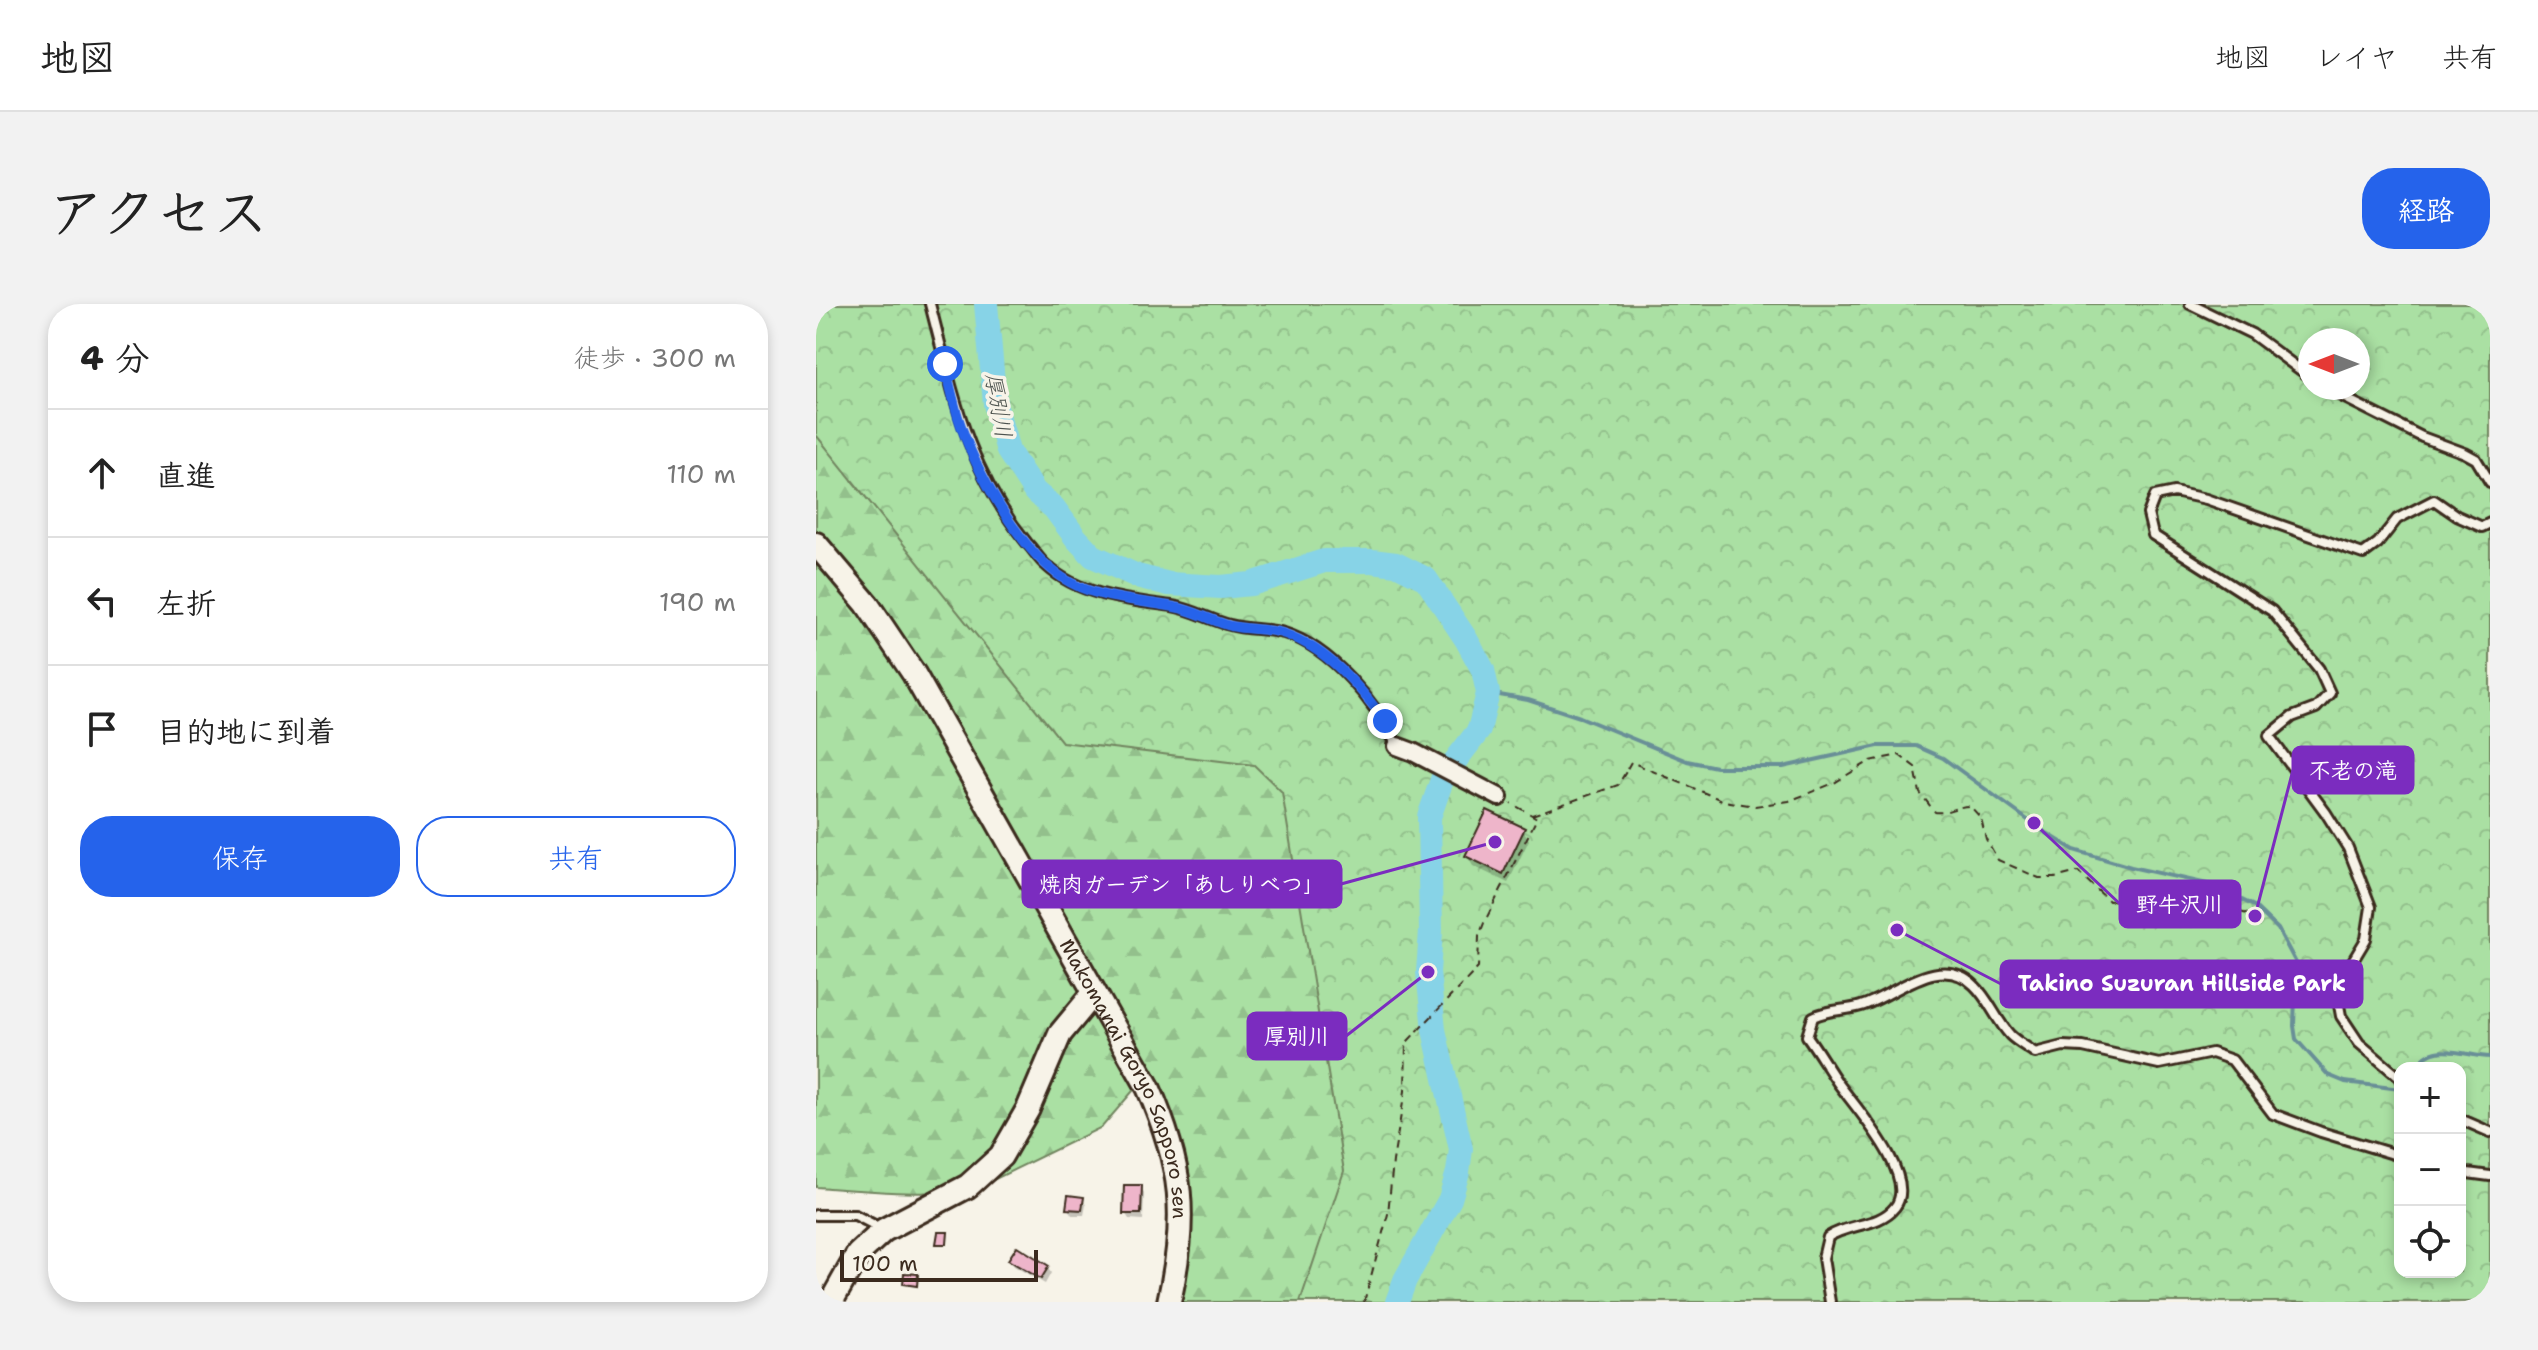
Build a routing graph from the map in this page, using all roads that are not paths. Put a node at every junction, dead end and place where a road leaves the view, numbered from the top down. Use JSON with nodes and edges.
{"nodes":[{"id":1,"x":930,"y":304,"type":"edge"},
{"id":2,"x":2190,"y":304,"type":"edge"},
{"id":3,"x":2298,"y":368,"type":"edge"},
{"id":4,"x":2349,"y":400,"type":"edge"},
{"id":5,"x":2489,"y":476,"type":"edge"},
{"id":6,"x":2490,"y":523,"type":"edge"},
{"id":7,"x":816,"y":544,"type":"edge"},
{"id":8,"x":1405,"y":749,"type":"joint"},
{"id":9,"x":1499,"y":797,"type":"road end"},
{"id":10,"x":1094,"y":993,"type":"junction"},
{"id":11,"x":2394,"y":1074,"type":"edge"},
{"id":12,"x":2466,"y":1122,"type":"edge"},
{"id":13,"x":2490,"y":1132,"type":"edge"},
{"id":14,"x":2394,"y":1154,"type":"edge"},
{"id":15,"x":2466,"y":1173,"type":"edge"},
{"id":16,"x":2490,"y":1176,"type":"edge"},
{"id":17,"x":816,"y":1215,"type":"edge"},
{"id":18,"x":884,"y":1230,"type":"junction"},
{"id":19,"x":831,"y":1302,"type":"edge"},
{"id":20,"x":1169,"y":1302,"type":"edge"},
{"id":21,"x":1830,"y":1302,"type":"edge"}],
"edges":[{"from":1,"to":8,"type":"lane"},
{"from":2,"to":3,"type":"lane"},
{"from":4,"to":5,"type":"lane"},
{"from":6,"to":11,"type":"lane"},
{"from":7,"to":10,"type":"main road","name":"Makomanai Goryo Sapporo sen"},
{"from":8,"to":9,"type":"street"},
{"from":10,"to":18,"type":"main road"},
{"from":10,"to":20,"type":"main road","name":"Makomanai Goryo Sapporo sen"},
{"from":12,"to":13,"type":"lane"},
{"from":14,"to":21,"type":"lane"},
{"from":15,"to":16,"type":"lane"},
{"from":17,"to":18,"type":"lane"},
{"from":18,"to":19,"type":"main road"}]}
